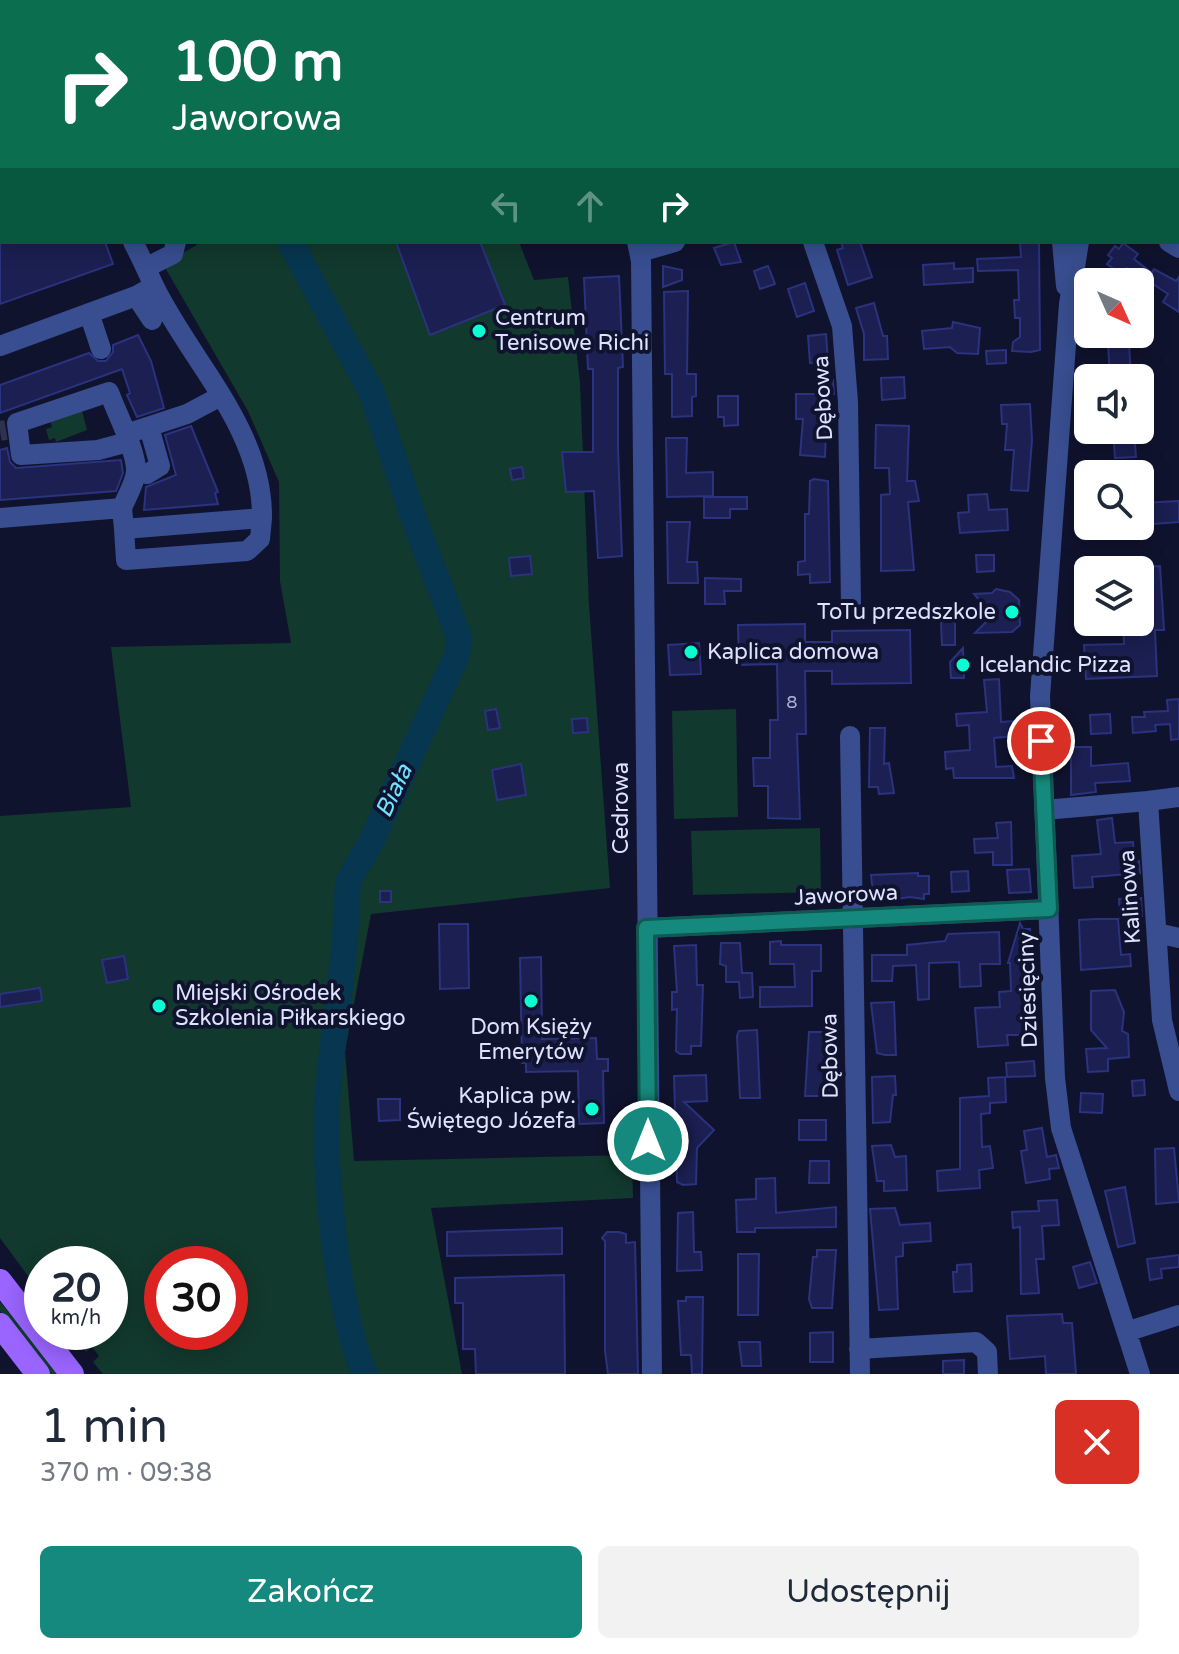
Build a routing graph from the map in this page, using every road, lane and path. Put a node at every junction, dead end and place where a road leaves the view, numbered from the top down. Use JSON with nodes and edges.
{"nodes":[{"id":1,"x":134,"y":244,"type":"edge"},
{"id":2,"x":176,"y":244,"type":"edge"},
{"id":3,"x":661,"y":244,"type":"edge"},
{"id":4,"x":814,"y":244,"type":"edge"},
{"id":5,"x":1062,"y":244,"type":"edge"},
{"id":6,"x":1079,"y":244,"type":"edge"},
{"id":7,"x":639,"y":247,"type":"edge"},
{"id":8,"x":146,"y":283,"type":"junction"},
{"id":9,"x":1069,"y":304,"type":"junction"},
{"id":10,"x":89,"y":313,"type":"junction"},
{"id":11,"x":152,"y":320,"type":"dead end"},
{"id":12,"x":0,"y":346,"type":"edge"},
{"id":13,"x":101,"y":349,"type":"dead end"},
{"id":14,"x":221,"y":396,"type":"junction"},
{"id":15,"x":149,"y":427,"type":"junction"},
{"id":16,"x":127,"y":438,"type":"junction"},
{"id":17,"x":136,"y":471,"type":"junction"},
{"id":18,"x":0,"y":518,"type":"edge"},
{"id":19,"x":262,"y":518,"type":"junction"},
{"id":20,"x":123,"y":519,"type":"junction"},
{"id":21,"x":851,"y":604,"type":"dead end"},
{"id":22,"x":850,"y":736,"type":"dead end"},
{"id":23,"x":1179,"y":797,"type":"edge"},
{"id":24,"x":1148,"y":801,"type":"junction"},
{"id":25,"x":1044,"y":810,"type":"junction"},
{"id":26,"x":1049,"y":909,"type":"junction"},
{"id":27,"x":851,"y":918,"type":"junction"},
{"id":28,"x":646,"y":928,"type":"junction"},
{"id":29,"x":1157,"y":933,"type":"junction"},
{"id":30,"x":1179,"y":938,"type":"edge"},
{"id":31,"x":1173,"y":1046,"type":"edge"},
{"id":32,"x":1179,"y":1091,"type":"edge"},
{"id":33,"x":0,"y":1281,"type":"edge"},
{"id":34,"x":1179,"y":1315,"type":"edge"},
{"id":35,"x":0,"y":1325,"type":"edge"},
{"id":36,"x":1129,"y":1331,"type":"junction"},
{"id":37,"x":859,"y":1349,"type":"junction"},
{"id":38,"x":38,"y":1374,"type":"edge"},
{"id":39,"x":72,"y":1374,"type":"edge"},
{"id":40,"x":652,"y":1374,"type":"edge"},
{"id":41,"x":860,"y":1374,"type":"edge"},
{"id":42,"x":988,"y":1374,"type":"edge"},
{"id":43,"x":1140,"y":1374,"type":"edge"}],
"edges":[{"from":1,"to":8,"type":"street"},
{"from":2,"to":8,"type":"street"},
{"from":3,"to":7,"type":"street"},
{"from":4,"to":21,"type":"street","name":"Dębowa"},
{"from":5,"to":9,"type":"street","name":"Dziesięciny"},
{"from":6,"to":9,"type":"street","name":"Dziesięciny"},
{"from":7,"to":28,"type":"street","name":"Cedrowa"},
{"from":8,"to":10,"type":"street"},
{"from":8,"to":11,"type":"street"},
{"from":8,"to":14,"type":"street"},
{"from":9,"to":25,"type":"street","name":"Dziesięciny"},
{"from":10,"to":12,"type":"street"},
{"from":10,"to":13,"type":"street"},
{"from":14,"to":15,"type":"street"},
{"from":14,"to":19,"type":"street"},
{"from":15,"to":16,"type":"street"},
{"from":15,"to":17,"type":"street"},
{"from":16,"to":16,"type":"street"},
{"from":16,"to":17,"type":"street"},
{"from":17,"to":20,"type":"street"},
{"from":18,"to":20,"type":"street"},
{"from":19,"to":20,"type":"street"},
{"from":19,"to":20,"type":"street"},
{"from":22,"to":27,"type":"street","name":"Dębowa"},
{"from":23,"to":24,"type":"street"},
{"from":24,"to":25,"type":"street"},
{"from":24,"to":29,"type":"street","name":"Kalinowa"},
{"from":25,"to":26,"type":"street","name":"Dziesięciny"},
{"from":26,"to":27,"type":"street","name":"Jaworowa"},
{"from":26,"to":36,"type":"street","name":"Dziesięciny"},
{"from":27,"to":28,"type":"street","name":"Jaworowa"},
{"from":27,"to":37,"type":"street","name":"Dębowa"},
{"from":28,"to":40,"type":"street","name":"Cedrowa"},
{"from":29,"to":30,"type":"street"},
{"from":29,"to":31,"type":"street","name":"Kalinowa"},
{"from":31,"to":32,"type":"street","name":"Kalinowa"},
{"from":33,"to":39,"type":"main road"},
{"from":34,"to":36,"type":"street"},
{"from":35,"to":38,"type":"main road"},
{"from":36,"to":43,"type":"street","name":"Dziesięciny"},
{"from":37,"to":41,"type":"street","name":"Dębowa"},
{"from":37,"to":42,"type":"street"}]}
